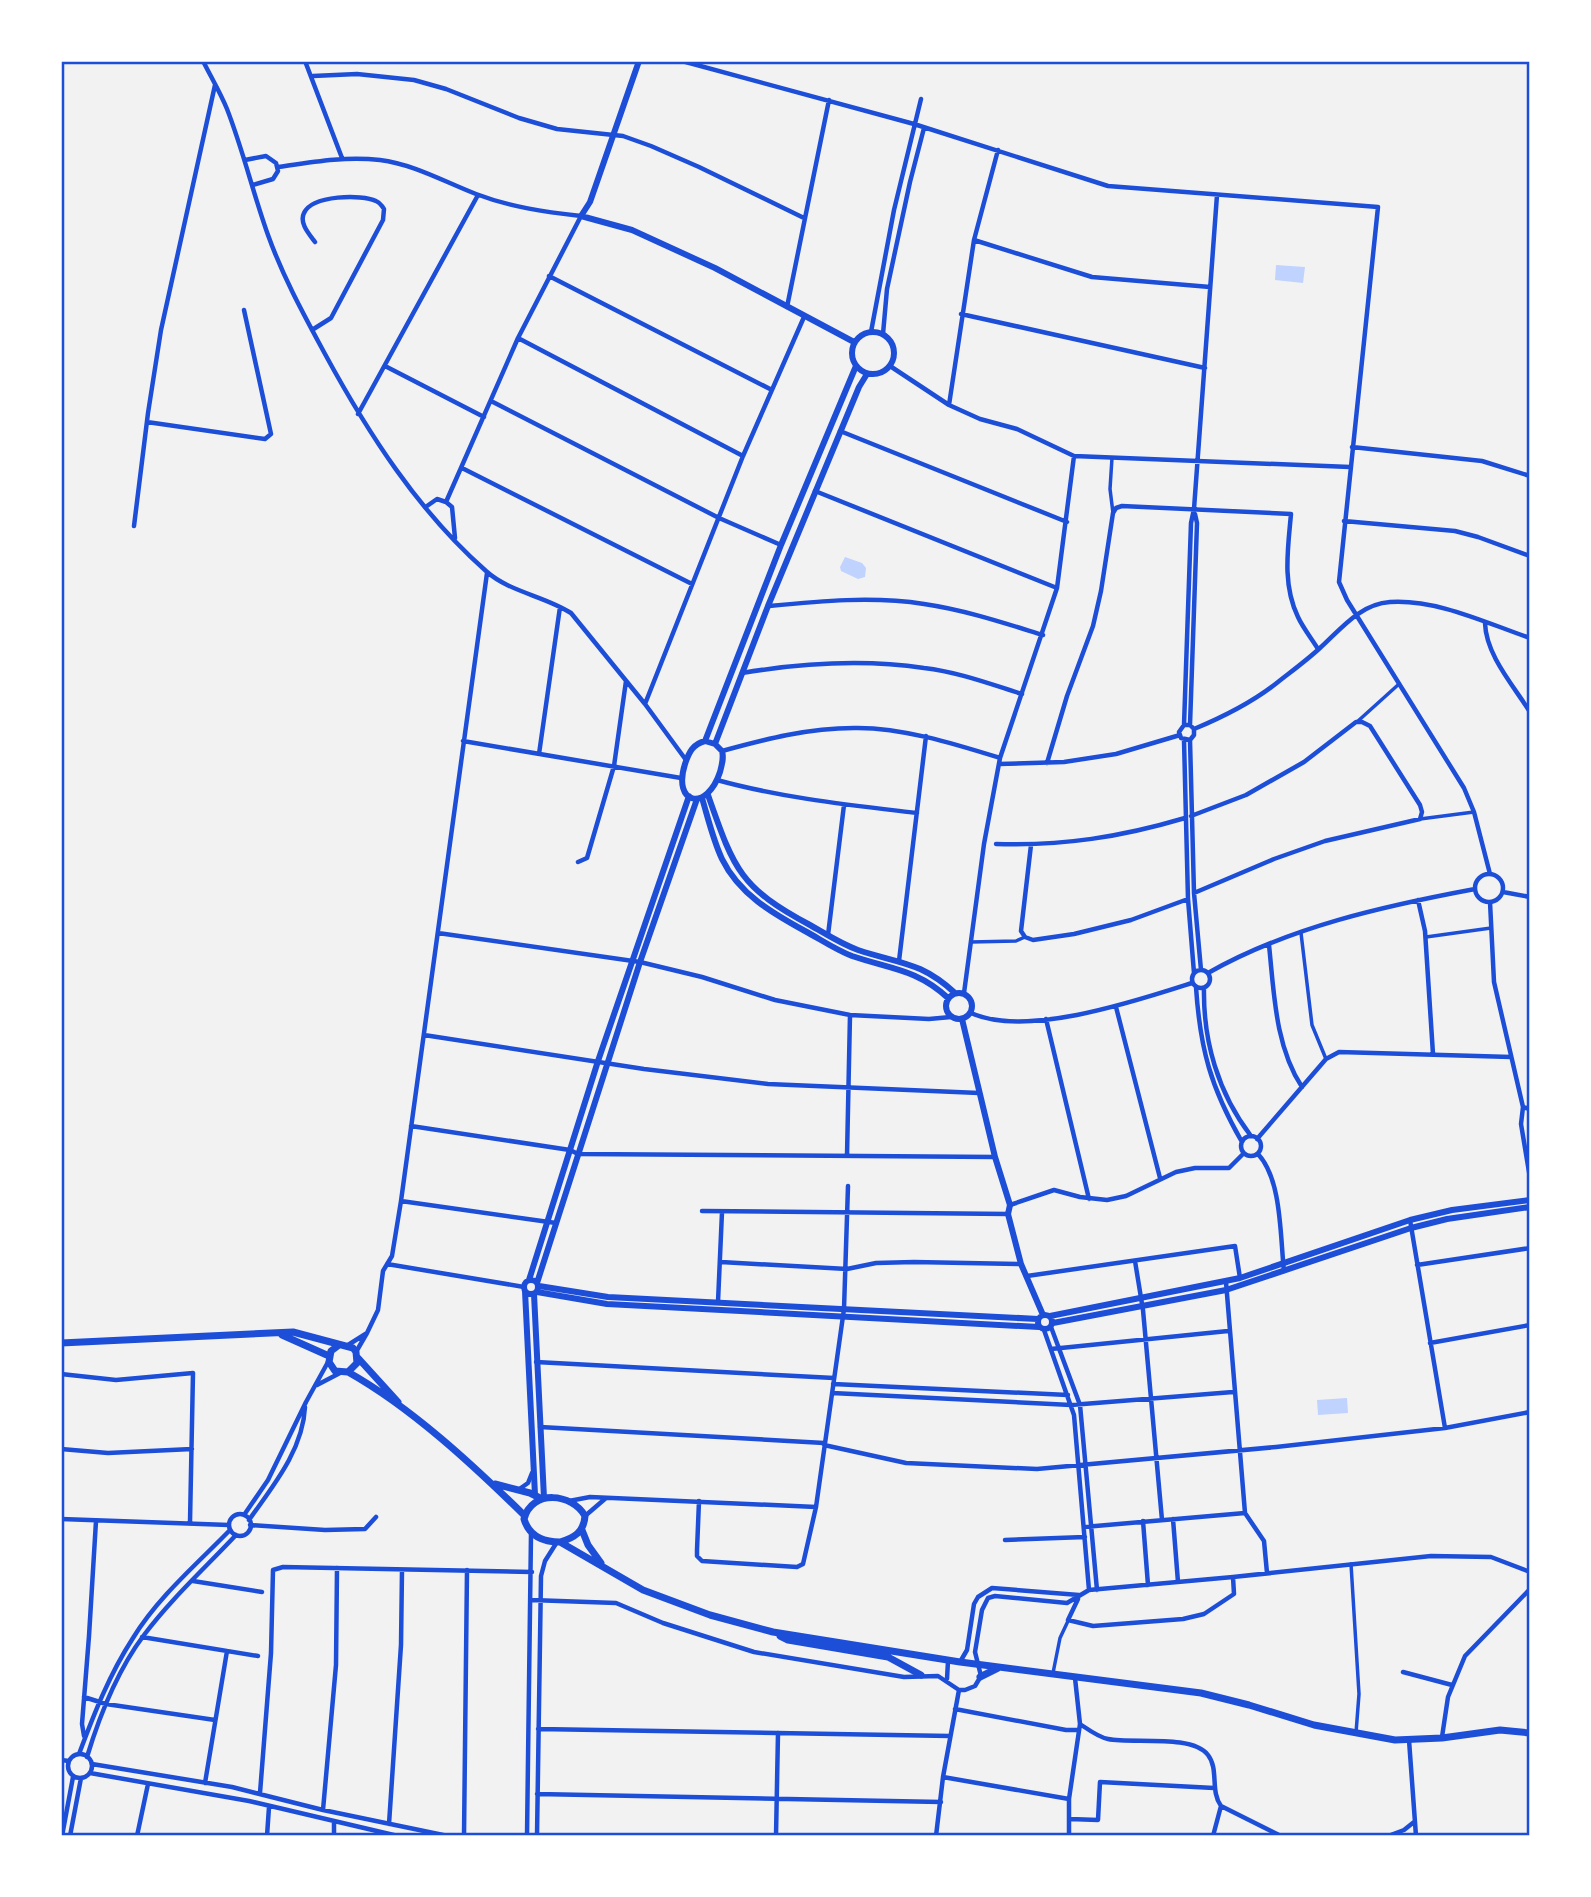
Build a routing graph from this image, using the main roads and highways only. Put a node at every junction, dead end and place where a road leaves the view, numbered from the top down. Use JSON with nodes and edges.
{"nodes":[{"id":1,"x":278,"y":1334,"type":"junction"},
{"id":2,"x":61,"y":1343,"type":"edge"},
{"id":3,"x":338,"y":1345,"type":"junction"},
{"id":4,"x":357,"y":1355,"type":"junction"},
{"id":5,"x":329,"y":1359,"type":"junction"},
{"id":6,"x":344,"y":1373,"type":"junction"},
{"id":7,"x":408,"y":1413,"type":"junction"},
{"id":8,"x":491,"y":1482,"type":"junction"},
{"id":9,"x":539,"y":1498,"type":"junction"},
{"id":10,"x":524,"y":1516,"type":"junction"},
{"id":11,"x":582,"y":1530,"type":"junction"},
{"id":12,"x":558,"y":1542,"type":"junction"},
{"id":13,"x":604,"y":1566,"type":"junction"},
{"id":14,"x":773,"y":1632,"type":"junction"},
{"id":15,"x":1001,"y":1668,"type":"junction"},
{"id":16,"x":921,"y":1675,"type":"road end"},
{"id":17,"x":981,"y":1677,"type":"road end"},
{"id":18,"x":1530,"y":1733,"type":"edge"}],
"edges":[{"from":1,"to":2,"type":"main road"},
{"from":1,"to":3,"type":"main road"},
{"from":1,"to":5,"type":"main road"},
{"from":3,"to":4,"type":"main road"},
{"from":3,"to":5,"type":"main road"},
{"from":4,"to":6,"type":"main road"},
{"from":4,"to":7,"type":"main road"},
{"from":5,"to":6,"type":"main road"},
{"from":6,"to":7,"type":"main road"},
{"from":7,"to":8,"type":"main road"},
{"from":8,"to":9,"type":"main road"},
{"from":8,"to":10,"type":"main road"},
{"from":9,"to":10,"type":"main road"},
{"from":9,"to":11,"type":"main road"},
{"from":10,"to":12,"type":"main road"},
{"from":11,"to":12,"type":"main road"},
{"from":11,"to":13,"type":"main road"},
{"from":12,"to":13,"type":"main road"},
{"from":13,"to":14,"type":"main road"},
{"from":14,"to":15,"type":"main road"},
{"from":14,"to":16,"type":"main road"},
{"from":15,"to":17,"type":"main road"},
{"from":15,"to":18,"type":"main road"}]}
